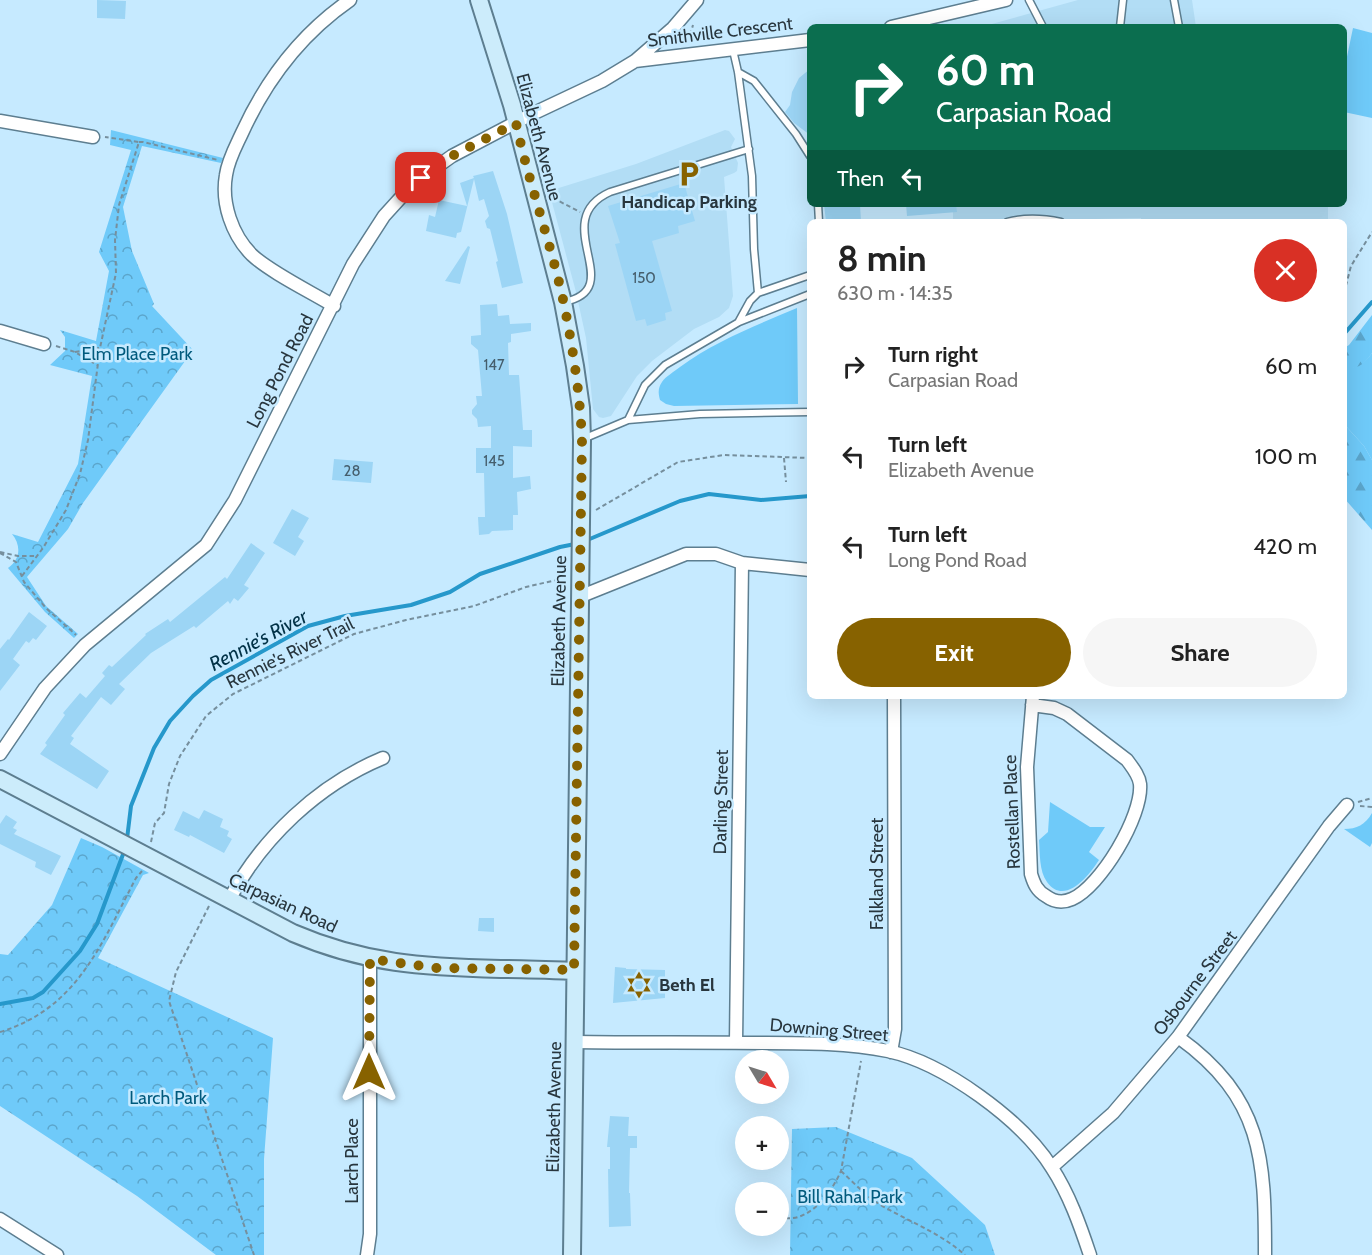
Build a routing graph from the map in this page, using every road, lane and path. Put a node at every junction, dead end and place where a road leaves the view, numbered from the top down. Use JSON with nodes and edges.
{"nodes":[{"id":1,"x":350,"y":0,"type":"edge"},
{"id":2,"x":479,"y":0,"type":"edge"},
{"id":3,"x":697,"y":0,"type":"edge"},
{"id":4,"x":1006,"y":0,"type":"edge"},
{"id":5,"x":1029,"y":0,"type":"edge"},
{"id":6,"x":1123,"y":0,"type":"edge"},
{"id":7,"x":1174,"y":0,"type":"edge"},
{"id":8,"x":692,"y":21,"type":"dead end"},
{"id":9,"x":904,"y":24,"type":"edge"},
{"id":10,"x":1041,"y":24,"type":"edge"},
{"id":11,"x":1120,"y":24,"type":"edge"},
{"id":12,"x":1178,"y":24,"type":"edge"},
{"id":13,"x":807,"y":40,"type":"edge"},
{"id":14,"x":688,"y":42,"type":"dead end"},
{"id":15,"x":733,"y":50,"type":"junction"},
{"id":16,"x":635,"y":61,"type":"junction"},
{"id":17,"x":738,"y":72,"type":"junction"},
{"id":18,"x":0,"y":121,"type":"edge"},
{"id":19,"x":516,"y":123,"type":"junction"},
{"id":20,"x":93,"y":137,"type":"joint"},
{"id":21,"x":139,"y":142,"type":"junction"},
{"id":22,"x":749,"y":149,"type":"junction"},
{"id":23,"x":807,"y":151,"type":"edge"},
{"id":24,"x":229,"y":163,"type":"junction"},
{"id":25,"x":548,"y":195,"type":"dead end"},
{"id":26,"x":585,"y":215,"type":"junction"},
{"id":27,"x":1018,"y":219,"type":"edge"},
{"id":28,"x":1046,"y":219,"type":"edge"},
{"id":29,"x":1372,"y":232,"type":"edge"},
{"id":30,"x":807,"y":277,"type":"edge"},
{"id":31,"x":1347,"y":281,"type":"edge"},
{"id":32,"x":758,"y":292,"type":"junction"},
{"id":33,"x":807,"y":295,"type":"edge"},
{"id":34,"x":563,"y":302,"type":"junction"},
{"id":35,"x":334,"y":306,"type":"junction"},
{"id":36,"x":739,"y":322,"type":"junction"},
{"id":37,"x":0,"y":331,"type":"edge"},
{"id":38,"x":44,"y":344,"type":"joint"},
{"id":39,"x":100,"y":348,"type":"junction"},
{"id":40,"x":75,"y":352,"type":"junction"},
{"id":41,"x":97,"y":365,"type":"junction"},
{"id":42,"x":807,"y":412,"type":"edge"},
{"id":43,"x":628,"y":420,"type":"junction"},
{"id":44,"x":582,"y":440,"type":"junction"},
{"id":45,"x":784,"y":458,"type":"junction"},
{"id":46,"x":807,"y":458,"type":"edge"},
{"id":47,"x":786,"y":482,"type":"dead end"},
{"id":48,"x":592,"y":513,"type":"dead end"},
{"id":49,"x":0,"y":553,"type":"edge"},
{"id":50,"x":37,"y":556,"type":"junction"},
{"id":51,"x":742,"y":563,"type":"junction"},
{"id":52,"x":807,"y":570,"type":"edge"},
{"id":53,"x":22,"y":576,"type":"junction"},
{"id":54,"x":568,"y":578,"type":"dead end"},
{"id":55,"x":579,"y":597,"type":"junction"},
{"id":56,"x":78,"y":637,"type":"dead end"},
{"id":57,"x":894,"y":699,"type":"edge"},
{"id":58,"x":1033,"y":701,"type":"edge"},
{"id":59,"x":0,"y":754,"type":"edge"},
{"id":60,"x":383,"y":758,"type":"dead end"},
{"id":61,"x":0,"y":779,"type":"edge"},
{"id":62,"x":1347,"y":805,"type":"dead end"},
{"id":63,"x":147,"y":858,"type":"junction"},
{"id":64,"x":229,"y":900,"type":"junction"},
{"id":65,"x":210,"y":904,"type":"dead end"},
{"id":66,"x":370,"y":959,"type":"junction"},
{"id":67,"x":574,"y":970,"type":"junction"},
{"id":68,"x":0,"y":1032,"type":"edge"},
{"id":69,"x":1178,"y":1037,"type":"junction"},
{"id":70,"x":575,"y":1042,"type":"junction"},
{"id":71,"x":736,"y":1042,"type":"junction"},
{"id":72,"x":891,"y":1052,"type":"junction"},
{"id":73,"x":861,"y":1058,"type":"dead end"},
{"id":74,"x":1052,"y":1167,"type":"junction"},
{"id":75,"x":841,"y":1171,"type":"junction"},
{"id":76,"x":789,"y":1217,"type":"edge"},
{"id":77,"x":0,"y":1219,"type":"edge"},
{"id":78,"x":57,"y":1255,"type":"edge"},
{"id":79,"x":254,"y":1255,"type":"edge"},
{"id":80,"x":368,"y":1255,"type":"edge"},
{"id":81,"x":572,"y":1255,"type":"edge"},
{"id":82,"x":965,"y":1255,"type":"edge"},
{"id":83,"x":1090,"y":1255,"type":"edge"},
{"id":84,"x":1265,"y":1255,"type":"edge"}],
"edges":[{"from":1,"to":24,"type":"street"},
{"from":2,"to":19,"type":"main road","name":"Elizabeth Avenue"},
{"from":3,"to":16,"type":"street","name":"Long Pond Road"},
{"from":4,"to":9,"type":"street"},
{"from":5,"to":10,"type":"lane"},
{"from":6,"to":11,"type":"lane"},
{"from":7,"to":12,"type":"lane"},
{"from":8,"to":14,"type":"path"},
{"from":13,"to":15,"type":"street","name":"Smithville Crescent"},
{"from":15,"to":16,"type":"street","name":"Smithville Crescent"},
{"from":15,"to":17,"type":"lane"},
{"from":16,"to":19,"type":"street","name":"Long Pond Road"},
{"from":17,"to":22,"type":"lane"},
{"from":17,"to":23,"type":"lane"},
{"from":18,"to":20,"type":"street"},
{"from":19,"to":34,"type":"main road","name":"Elizabeth Avenue"},
{"from":19,"to":35,"type":"street","name":"Long Pond Road"},
{"from":20,"to":21,"type":"path"},
{"from":21,"to":24,"type":"path"},
{"from":21,"to":39,"type":"path"},
{"from":22,"to":26,"type":"lane"},
{"from":22,"to":32,"type":"lane"},
{"from":24,"to":35,"type":"street"},
{"from":25,"to":26,"type":"path"},
{"from":26,"to":34,"type":"lane"},
{"from":27,"to":28,"type":"lane"},
{"from":29,"to":31,"type":"path"},
{"from":30,"to":32,"type":"lane"},
{"from":32,"to":36,"type":"lane"},
{"from":33,"to":36,"type":"lane"},
{"from":34,"to":44,"type":"main road","name":"Elizabeth Avenue"},
{"from":35,"to":59,"type":"street","name":"Long Pond Road"},
{"from":36,"to":43,"type":"lane"},
{"from":37,"to":38,"type":"street"},
{"from":38,"to":40,"type":"path"},
{"from":39,"to":40,"type":"path"},
{"from":39,"to":41,"type":"path"},
{"from":40,"to":41,"type":"path"},
{"from":41,"to":50,"type":"path"},
{"from":42,"to":43,"type":"lane"},
{"from":43,"to":44,"type":"lane"},
{"from":44,"to":55,"type":"main road","name":"Elizabeth Avenue"},
{"from":45,"to":46,"type":"path"},
{"from":45,"to":47,"type":"path"},
{"from":45,"to":48,"type":"path"},
{"from":49,"to":50,"type":"path"},
{"from":49,"to":53,"type":"path"},
{"from":50,"to":53,"type":"path"},
{"from":51,"to":52,"type":"street"},
{"from":51,"to":55,"type":"street"},
{"from":51,"to":71,"type":"street","name":"Darling Street"},
{"from":53,"to":56,"type":"path"},
{"from":54,"to":63,"type":"path","name":"Rennie's River Trail"},
{"from":55,"to":67,"type":"main road","name":"Elizabeth Avenue"},
{"from":57,"to":72,"type":"street","name":"Falkland Street"},
{"from":58,"to":58,"type":"street","name":"Rostellan Place"},
{"from":60,"to":64,"type":"street"},
{"from":61,"to":63,"type":"main road","name":"Carpasian Road"},
{"from":62,"to":69,"type":"street","name":"Osbourne Street"},
{"from":63,"to":64,"type":"main road","name":"Carpasian Road"},
{"from":63,"to":68,"type":"path","name":"Rennie's River Trail"},
{"from":64,"to":66,"type":"main road","name":"Carpasian Road"},
{"from":65,"to":79,"type":"path"},
{"from":66,"to":67,"type":"main road","name":"Carpasian Road"},
{"from":66,"to":80,"type":"street","name":"Larch Place"},
{"from":67,"to":70,"type":"main road","name":"Elizabeth Avenue"},
{"from":69,"to":74,"type":"street","name":"Osbourne Street"},
{"from":69,"to":84,"type":"street"},
{"from":70,"to":71,"type":"street","name":"Downing Street"},
{"from":70,"to":81,"type":"main road","name":"Elizabeth Avenue"},
{"from":71,"to":72,"type":"street","name":"Downing Street"},
{"from":72,"to":74,"type":"street","name":"Downing Street"},
{"from":73,"to":75,"type":"path"},
{"from":74,"to":83,"type":"street","name":"Downing Street"},
{"from":75,"to":76,"type":"path"},
{"from":75,"to":82,"type":"path"},
{"from":77,"to":78,"type":"street"}]}
